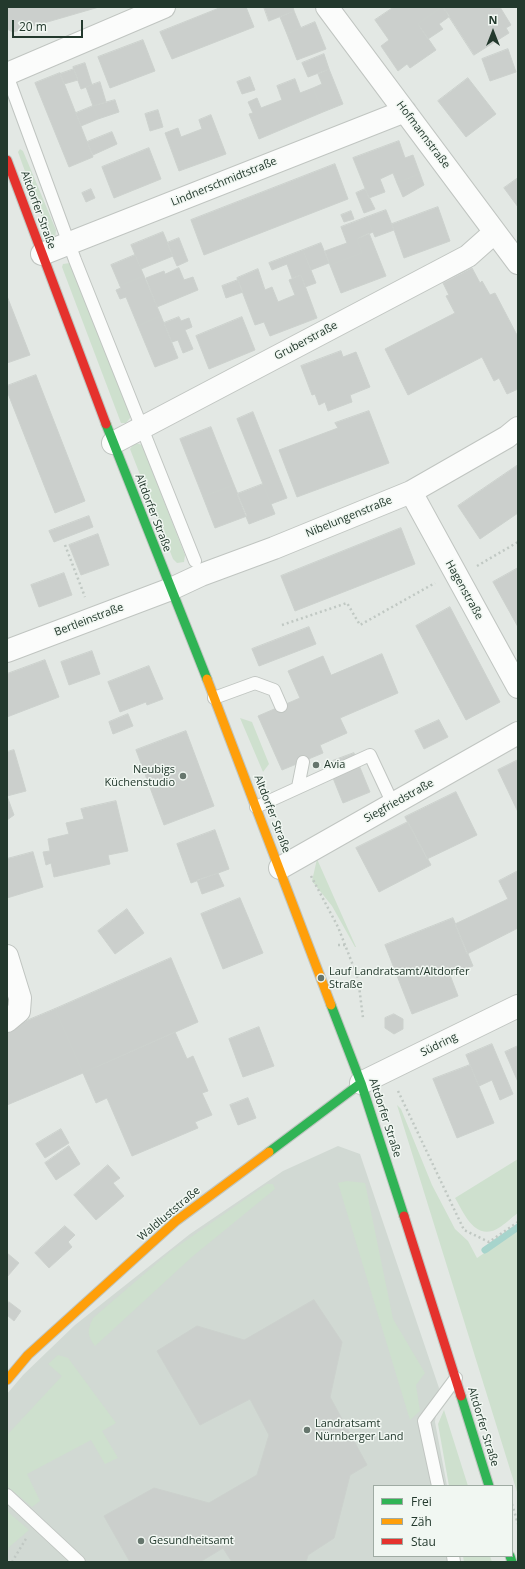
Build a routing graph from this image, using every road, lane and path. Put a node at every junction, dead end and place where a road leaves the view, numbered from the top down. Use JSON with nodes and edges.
{"nodes":[{"id":1,"x":164,"y":7,"type":"edge"},
{"id":2,"x":327,"y":7,"type":"edge"},
{"id":3,"x":7,"y":74,"type":"edge"},
{"id":4,"x":405,"y":111,"type":"junction"},
{"id":5,"x":7,"y":160,"type":"edge"},
{"id":6,"x":495,"y":232,"type":"junction"},
{"id":7,"x":69,"y":244,"type":"junction"},
{"id":8,"x":42,"y":254,"type":"junction"},
{"id":9,"x":518,"y":263,"type":"edge"},
{"id":10,"x":143,"y":428,"type":"junction"},
{"id":11,"x":518,"y":428,"type":"edge"},
{"id":12,"x":113,"y":443,"type":"junction"},
{"id":13,"x":411,"y":492,"type":"junction"},
{"id":14,"x":518,"y":542,"type":"edge"},
{"id":15,"x":66,"y":545,"type":"dead end"},
{"id":16,"x":195,"y":561,"type":"dead end"},
{"id":17,"x":456,"y":575,"type":"junction"},
{"id":18,"x":171,"y":589,"type":"junction"},
{"id":19,"x":93,"y":618,"type":"junction"},
{"id":20,"x":282,"y":625,"type":"dead end"},
{"id":21,"x":7,"y":651,"type":"edge"},
{"id":22,"x":518,"y":687,"type":"edge"},
{"id":23,"x":214,"y":698,"type":"junction"},
{"id":24,"x":281,"y":706,"type":"dead end"},
{"id":25,"x":518,"y":733,"type":"edge"},
{"id":26,"x":303,"y":762,"type":"dead end"},
{"id":27,"x":298,"y":787,"type":"junction"},
{"id":28,"x":393,"y":804,"type":"junction"},
{"id":29,"x":256,"y":807,"type":"junction"},
{"id":30,"x":280,"y":868,"type":"junction"},
{"id":31,"x":345,"y":944,"type":"dead end"},
{"id":32,"x":338,"y":945,"type":"dead end"},
{"id":33,"x":7,"y":956,"type":"edge"},
{"id":34,"x":518,"y":1006,"type":"edge"},
{"id":35,"x":7,"y":1020,"type":"edge"},
{"id":36,"x":361,"y":1083,"type":"junction"},
{"id":37,"x":398,"y":1090,"type":"dead end"},
{"id":38,"x":518,"y":1222,"type":"edge"},
{"id":39,"x":456,"y":1378,"type":"junction"},
{"id":40,"x":7,"y":1380,"type":"edge"},
{"id":41,"x":438,"y":1485,"type":"edge"},
{"id":42,"x":489,"y":1485,"type":"edge"},
{"id":43,"x":7,"y":1495,"type":"edge"},
{"id":44,"x":513,"y":1507,"type":"edge"},
{"id":45,"x":518,"y":1524,"type":"edge"},
{"id":46,"x":41,"y":1526,"type":"junction"},
{"id":47,"x":12,"y":1562,"type":"edge"},
{"id":48,"x":79,"y":1562,"type":"edge"}],
"edges":[{"from":1,"to":3,"type":"street"},
{"from":2,"to":4,"type":"street","name":"Hofmannstraße"},
{"from":3,"to":7,"type":"lane"},
{"from":4,"to":6,"type":"street","name":"Hofmannstraße"},
{"from":4,"to":7,"type":"street","name":"Lindnerschmidtstraße"},
{"from":5,"to":8,"type":"main road","name":"Altdorfer Straße"},
{"from":6,"to":9,"type":"street","name":"Hofmannstraße"},
{"from":6,"to":10,"type":"street","name":"Gruberstraße"},
{"from":7,"to":8,"type":"street","name":"Lindnerschmidtstraße"},
{"from":7,"to":10,"type":"lane"},
{"from":8,"to":12,"type":"main road","name":"Altdorfer Straße"},
{"from":10,"to":12,"type":"street","name":"Gruberstraße"},
{"from":10,"to":16,"type":"lane"},
{"from":11,"to":13,"type":"street","name":"Nibelungenstraße"},
{"from":12,"to":18,"type":"main road","name":"Altdorfer Straße"},
{"from":13,"to":17,"type":"street","name":"Hagenstraße"},
{"from":13,"to":18,"type":"street","name":"Nibelungenstraße"},
{"from":14,"to":17,"type":"path"},
{"from":15,"to":19,"type":"path"},
{"from":17,"to":20,"type":"path"},
{"from":17,"to":22,"type":"street","name":"Hagenstraße"},
{"from":18,"to":19,"type":"street","name":"Bertleinstraße"},
{"from":18,"to":23,"type":"main road","name":"Altdorfer Straße"},
{"from":19,"to":21,"type":"street","name":"Bertleinstraße"},
{"from":23,"to":24,"type":"lane"},
{"from":23,"to":29,"type":"main road","name":"Altdorfer Straße"},
{"from":25,"to":28,"type":"street","name":"Siegfriedstraße"},
{"from":26,"to":27,"type":"lane"},
{"from":27,"to":28,"type":"lane"},
{"from":27,"to":29,"type":"lane"},
{"from":28,"to":30,"type":"street","name":"Siegfriedstraße"},
{"from":29,"to":30,"type":"main road","name":"Altdorfer Straße"},
{"from":30,"to":36,"type":"main road","name":"Altdorfer Straße"},
{"from":31,"to":32,"type":"path"},
{"from":33,"to":35,"type":"street"},
{"from":34,"to":36,"type":"street","name":"Südring"},
{"from":36,"to":39,"type":"main road","name":"Altdorfer Straße"},
{"from":36,"to":40,"type":"main road","name":"Waldluststraße"},
{"from":37,"to":38,"type":"path"},
{"from":39,"to":41,"type":"lane"},
{"from":39,"to":42,"type":"main road","name":"Altdorfer Straße"},
{"from":43,"to":46,"type":"lane"},
{"from":44,"to":45,"type":"path"},
{"from":46,"to":47,"type":"path"},
{"from":46,"to":48,"type":"lane"}]}
